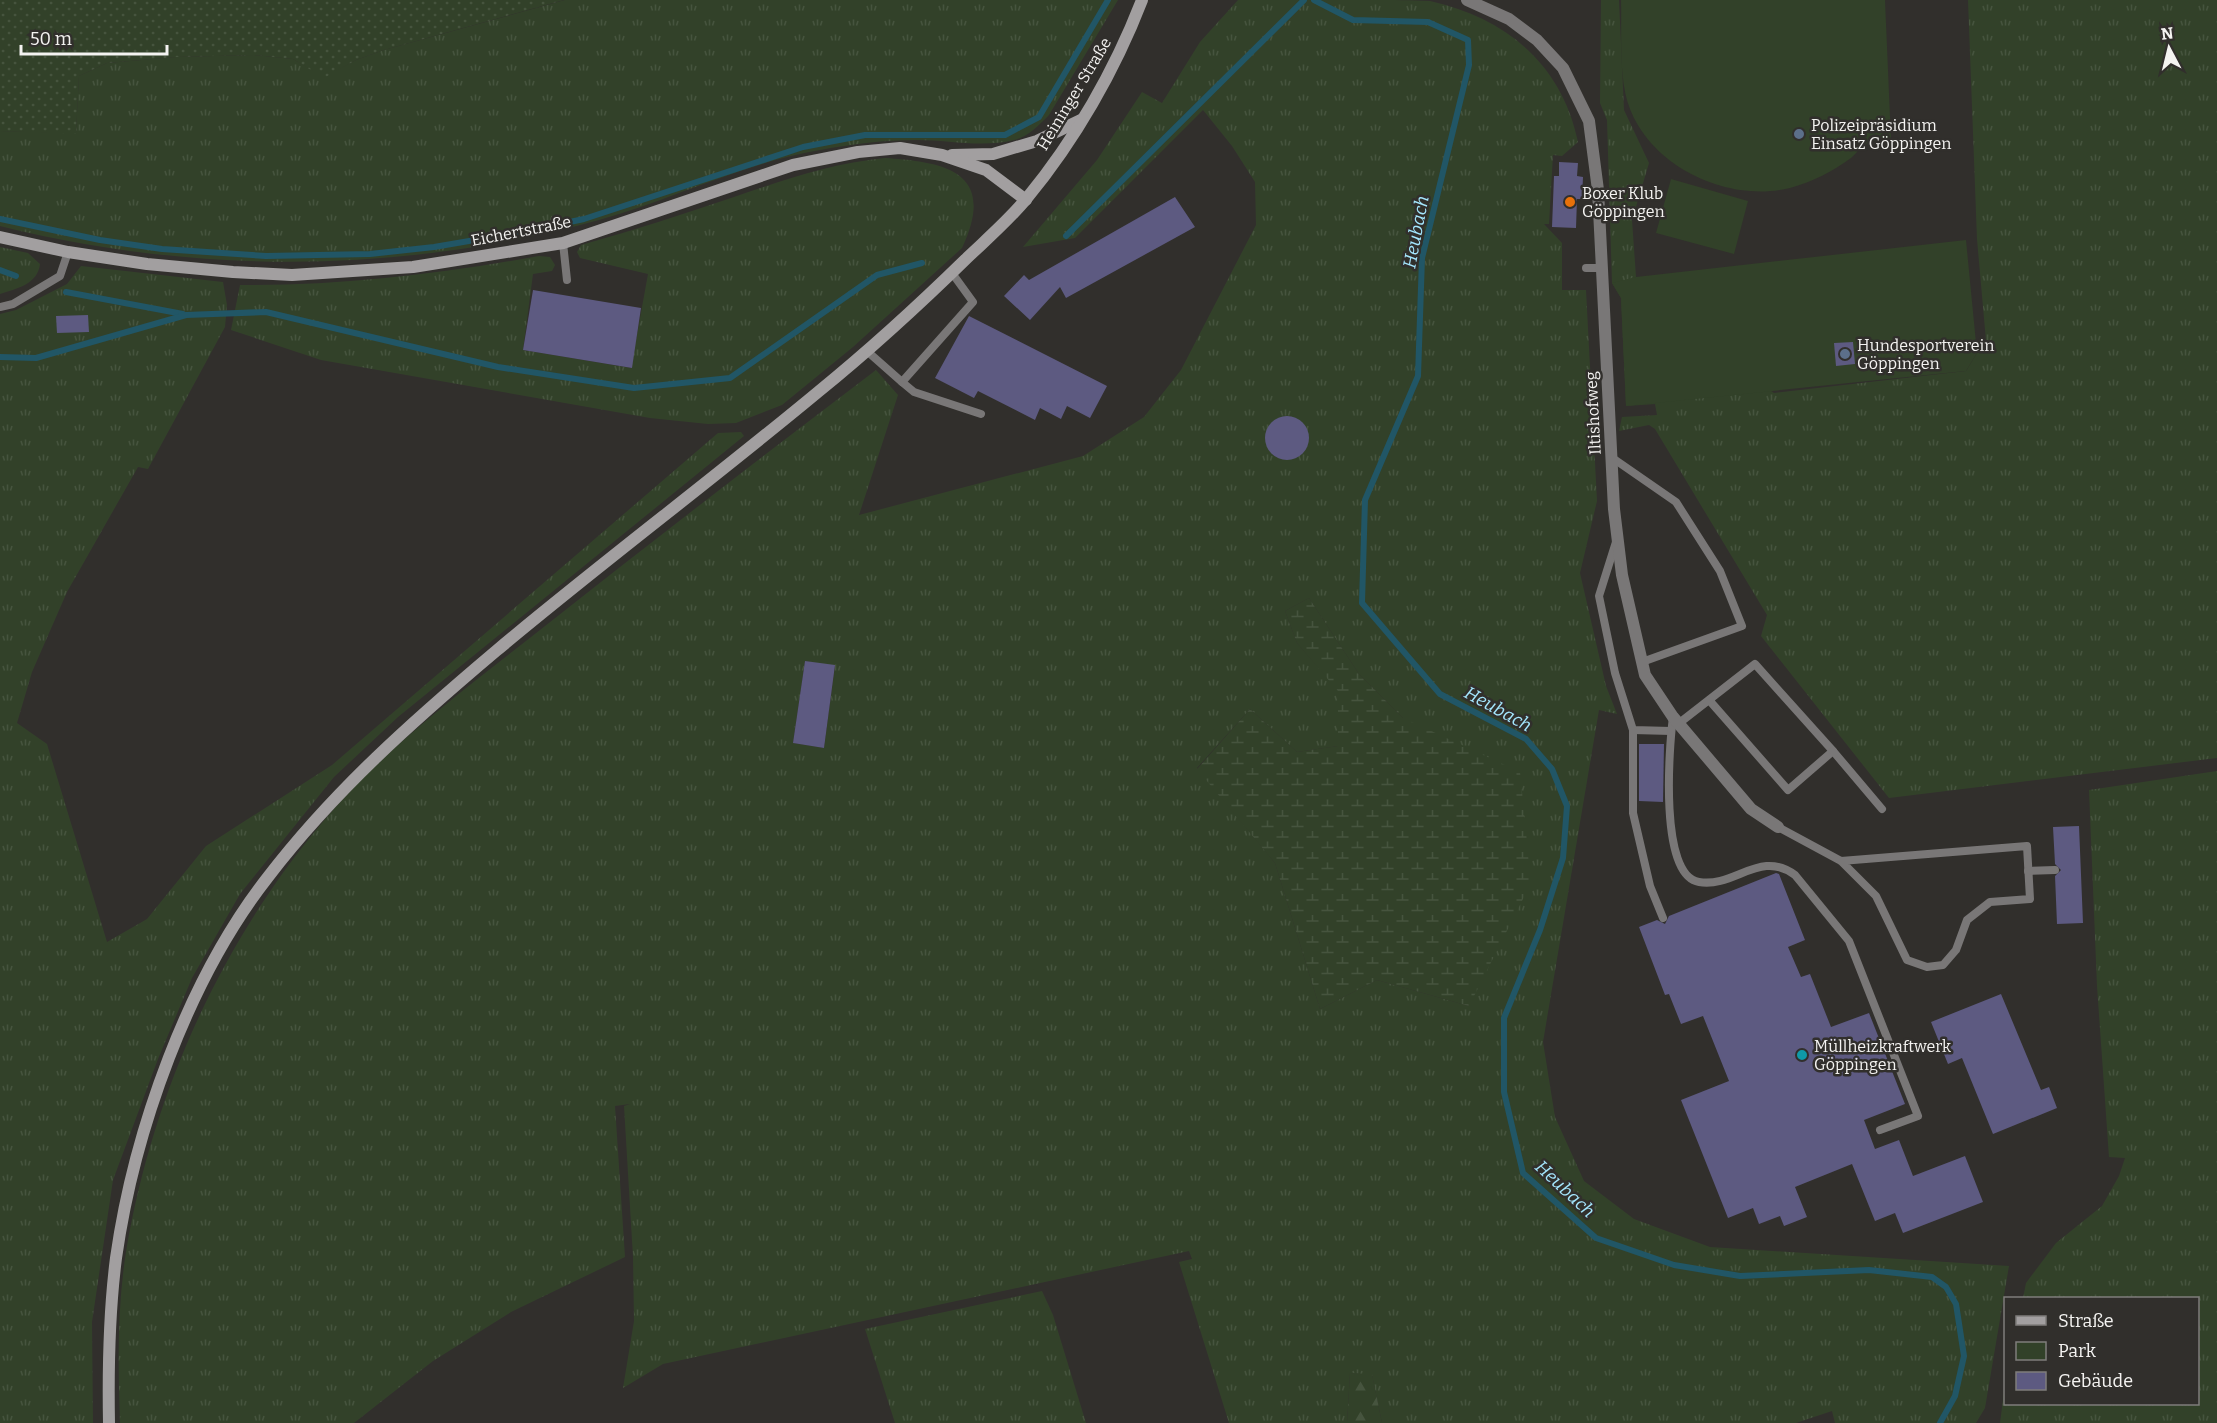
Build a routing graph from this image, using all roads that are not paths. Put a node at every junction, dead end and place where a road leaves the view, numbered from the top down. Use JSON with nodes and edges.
{"nodes":[{"id":1,"x":1467,"y":0,"type":"edge"},
{"id":2,"x":1143,"y":2,"type":"edge"},
{"id":3,"x":1082,"y":120,"type":"junction"},
{"id":4,"x":942,"y":155,"type":"junction"},
{"id":5,"x":1026,"y":200,"type":"junction"},
{"id":6,"x":0,"y":237,"type":"edge"},
{"id":7,"x":563,"y":243,"type":"junction"},
{"id":8,"x":68,"y":252,"type":"junction"},
{"id":9,"x":1586,"y":268,"type":"dead end"},
{"id":10,"x":1602,"y":268,"type":"junction"},
{"id":11,"x":952,"y":273,"type":"junction"},
{"id":12,"x":567,"y":280,"type":"dead end"},
{"id":13,"x":0,"y":307,"type":"edge"},
{"id":14,"x":868,"y":351,"type":"junction"},
{"id":15,"x":902,"y":382,"type":"junction"},
{"id":16,"x":981,"y":414,"type":"dead end"},
{"id":17,"x":1611,"y":457,"type":"junction"},
{"id":18,"x":1617,"y":539,"type":"junction"},
{"id":19,"x":1642,"y":662,"type":"junction"},
{"id":20,"x":1709,"y":700,"type":"junction"},
{"id":21,"x":1674,"y":724,"type":"junction"},
{"id":22,"x":1633,"y":730,"type":"junction"},
{"id":23,"x":1833,"y":751,"type":"junction"},
{"id":24,"x":1882,"y":809,"type":"dead end"},
{"id":25,"x":1778,"y":827,"type":"joint"},
{"id":26,"x":1841,"y":861,"type":"junction"},
{"id":27,"x":2055,"y":870,"type":"dead end"},
{"id":28,"x":2028,"y":871,"type":"junction"},
{"id":29,"x":1663,"y":918,"type":"dead end"},
{"id":30,"x":1880,"y":1130,"type":"dead end"},
{"id":31,"x":109,"y":1423,"type":"edge"}],
"edges":[{"from":1,"to":10,"type":"street","name":"Iltishofweg"},
{"from":2,"to":3,"type":"main road","name":"Heininger Straße"},
{"from":3,"to":4,"type":"main road"},
{"from":3,"to":5,"type":"main road","name":"Heininger Straße"},
{"from":4,"to":5,"type":"main road","name":"Eichertstraße"},
{"from":4,"to":7,"type":"main road","name":"Eichertstraße"},
{"from":5,"to":11,"type":"main road","name":"Heininger Straße"},
{"from":6,"to":8,"type":"main road","name":"Eichertstraße"},
{"from":7,"to":8,"type":"main road","name":"Eichertstraße"},
{"from":7,"to":12,"type":"lane"},
{"from":8,"to":13,"type":"lane"},
{"from":9,"to":10,"type":"lane"},
{"from":10,"to":17,"type":"street","name":"Iltishofweg"},
{"from":11,"to":14,"type":"main road","name":"Heininger Straße"},
{"from":11,"to":15,"type":"lane"},
{"from":14,"to":15,"type":"lane"},
{"from":14,"to":31,"type":"main road","name":"Heininger Straße"},
{"from":15,"to":16,"type":"lane"},
{"from":17,"to":18,"type":"street","name":"Iltishofweg"},
{"from":17,"to":19,"type":"lane"},
{"from":18,"to":19,"type":"street","name":"Iltishofweg"},
{"from":18,"to":22,"type":"lane"},
{"from":19,"to":21,"type":"street","name":"Iltishofweg"},
{"from":20,"to":21,"type":"lane"},
{"from":20,"to":23,"type":"lane"},
{"from":20,"to":23,"type":"lane"},
{"from":21,"to":22,"type":"lane"},
{"from":21,"to":25,"type":"street","name":"Iltishofweg"},
{"from":21,"to":30,"type":"lane"},
{"from":22,"to":29,"type":"lane"},
{"from":23,"to":24,"type":"lane"},
{"from":25,"to":26,"type":"lane"},
{"from":26,"to":28,"type":"lane"},
{"from":26,"to":28,"type":"lane"},
{"from":27,"to":28,"type":"lane"}]}
